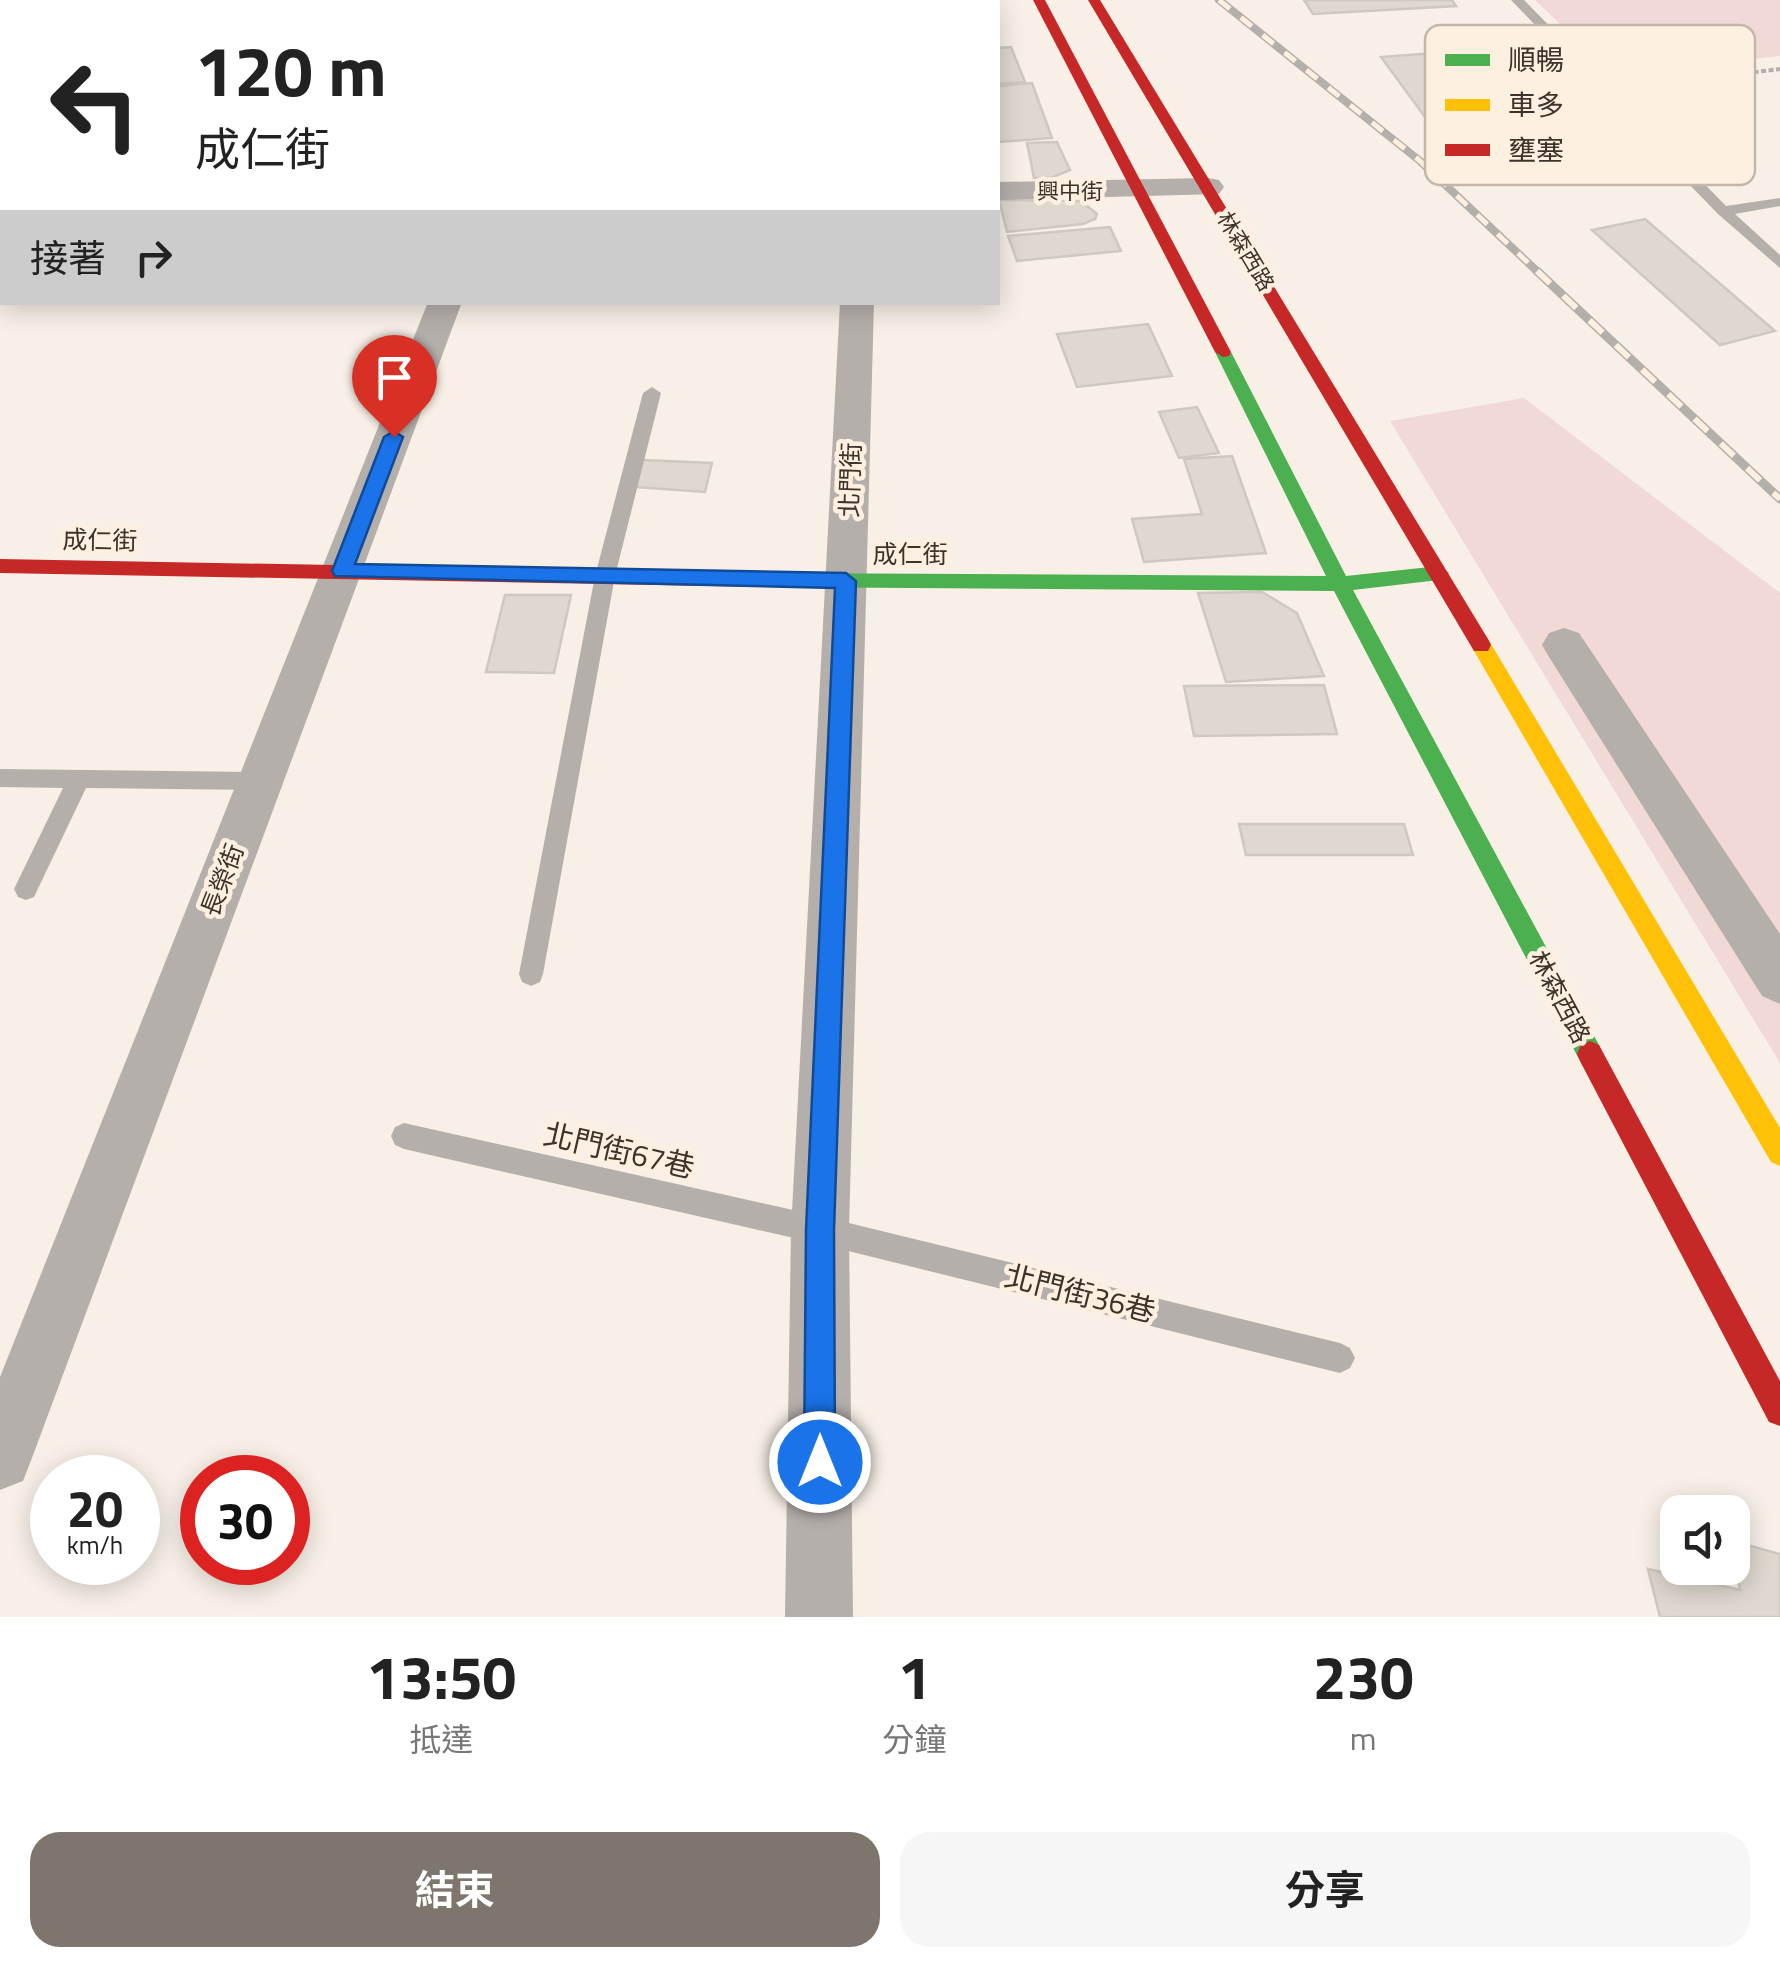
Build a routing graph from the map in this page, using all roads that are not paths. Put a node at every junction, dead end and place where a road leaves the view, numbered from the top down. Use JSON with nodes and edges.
{"nodes":[{"id":1,"x":1039,"y":0,"type":"edge"},
{"id":2,"x":1094,"y":0,"type":"edge"},
{"id":3,"x":1517,"y":0,"type":"edge"},
{"id":4,"x":1542,"y":25,"type":"edge"},
{"id":5,"x":1698,"y":185,"type":"edge"},
{"id":6,"x":1208,"y":188,"type":"junction"},
{"id":7,"x":1000,"y":191,"type":"edge"},
{"id":8,"x":1142,"y":191,"type":"junction"},
{"id":9,"x":1780,"y":202,"type":"edge"},
{"id":10,"x":1723,"y":211,"type":"junction"},
{"id":11,"x":1780,"y":263,"type":"edge"},
{"id":12,"x":444,"y":305,"type":"edge"},
{"id":13,"x":857,"y":305,"type":"edge"},
{"id":14,"x":652,"y":392,"type":"dead end"},
{"id":15,"x":0,"y":566,"type":"edge"},
{"id":16,"x":342,"y":571,"type":"junction"},
{"id":17,"x":1438,"y":573,"type":"junction"},
{"id":18,"x":606,"y":576,"type":"junction"},
{"id":19,"x":846,"y":581,"type":"junction"},
{"id":20,"x":1340,"y":584,"type":"junction"},
{"id":21,"x":1564,"y":644,"type":"dead end"},
{"id":22,"x":0,"y":778,"type":"edge"},
{"id":23,"x":80,"y":778,"type":"junction"},
{"id":24,"x":261,"y":780,"type":"junction"},
{"id":25,"x":26,"y":889,"type":"dead end"},
{"id":26,"x":531,"y":974,"type":"dead end"},
{"id":27,"x":1780,"y":979,"type":"edge"},
{"id":28,"x":404,"y":1136,"type":"dead end"},
{"id":29,"x":1780,"y":1153,"type":"edge"},
{"id":30,"x":820,"y":1230,"type":"junction"},
{"id":31,"x":1340,"y":1358,"type":"dead end"},
{"id":32,"x":1780,"y":1411,"type":"edge"},
{"id":33,"x":0,"y":1458,"type":"edge"},
{"id":34,"x":819,"y":1617,"type":"edge"}],
"edges":[{"from":1,"to":8,"type":"main road","name":"林森西路"},
{"from":2,"to":6,"type":"main road","name":"林森西路"},
{"from":3,"to":4,"type":"lane"},
{"from":5,"to":10,"type":"lane"},
{"from":6,"to":8,"type":"street","name":"林森西路"},
{"from":6,"to":17,"type":"main road","name":"林森西路"},
{"from":7,"to":8,"type":"street","name":"興中街"},
{"from":8,"to":20,"type":"main road","name":"林森西路"},
{"from":9,"to":10,"type":"lane"},
{"from":10,"to":11,"type":"lane"},
{"from":12,"to":16,"type":"street","name":"長榮街"},
{"from":13,"to":19,"type":"street","name":"北門街"},
{"from":14,"to":18,"type":"lane"},
{"from":15,"to":16,"type":"main road","name":"成仁街"},
{"from":16,"to":18,"type":"main road","name":"成仁街"},
{"from":16,"to":24,"type":"street","name":"長榮街"},
{"from":17,"to":20,"type":"main road"},
{"from":17,"to":29,"type":"main road","name":"林森西路"},
{"from":18,"to":19,"type":"main road","name":"成仁街"},
{"from":18,"to":26,"type":"lane"},
{"from":19,"to":20,"type":"main road","name":"成仁街"},
{"from":19,"to":30,"type":"street","name":"北門街"},
{"from":20,"to":32,"type":"main road","name":"林森西路"},
{"from":21,"to":27,"type":"street"},
{"from":22,"to":23,"type":"lane"},
{"from":23,"to":24,"type":"lane"},
{"from":23,"to":25,"type":"lane"},
{"from":24,"to":33,"type":"street","name":"長榮街"},
{"from":28,"to":30,"type":"lane","name":"北門街67巷"},
{"from":30,"to":31,"type":"lane","name":"北門街36巷"},
{"from":30,"to":34,"type":"street","name":"北門街"}]}
